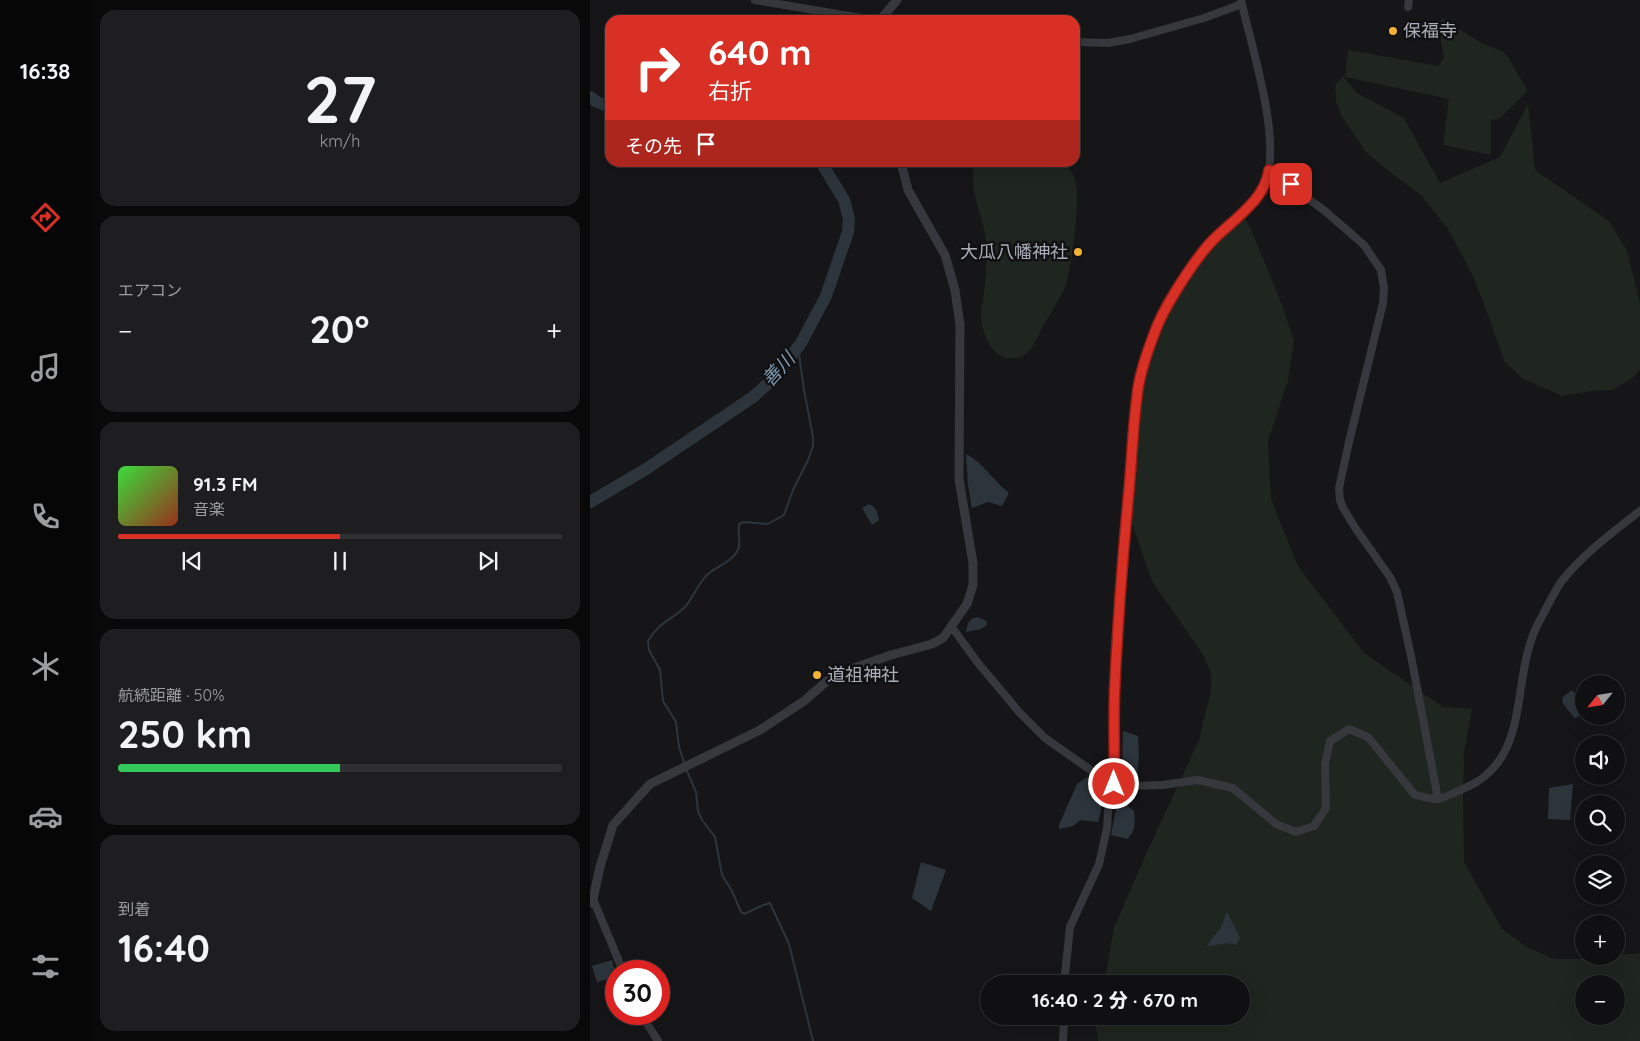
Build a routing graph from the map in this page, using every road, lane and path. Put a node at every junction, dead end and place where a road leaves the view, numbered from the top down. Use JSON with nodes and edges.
{"nodes":[{"id":1,"x":755,"y":0,"type":"edge"},
{"id":2,"x":897,"y":0,"type":"edge"},
{"id":3,"x":1242,"y":2,"type":"edge"},
{"id":4,"x":844,"y":15,"type":"edge"},
{"id":5,"x":884,"y":15,"type":"edge"},
{"id":6,"x":1080,"y":42,"type":"edge"},
{"id":7,"x":902,"y":167,"type":"edge"},
{"id":8,"x":1269,"y":170,"type":"junction"},
{"id":9,"x":1640,"y":511,"type":"edge"},
{"id":10,"x":951,"y":626,"type":"junction"},
{"id":11,"x":1114,"y":784,"type":"junction"},
{"id":12,"x":1438,"y":799,"type":"junction"},
{"id":13,"x":591,"y":901,"type":"edge"},
{"id":14,"x":618,"y":960,"type":"edge"},
{"id":15,"x":1065,"y":975,"type":"edge"},
{"id":16,"x":648,"y":1025,"type":"edge"},
{"id":17,"x":1064,"y":1025,"type":"edge"},
{"id":18,"x":658,"y":1041,"type":"edge"},
{"id":19,"x":1063,"y":1041,"type":"edge"}],
"edges":[{"from":1,"to":4,"type":"street"},
{"from":2,"to":5,"type":"street"},
{"from":3,"to":6,"type":"street"},
{"from":3,"to":8,"type":"street"},
{"from":7,"to":10,"type":"street"},
{"from":8,"to":11,"type":"street"},
{"from":8,"to":12,"type":"street"},
{"from":9,"to":12,"type":"street"},
{"from":10,"to":11,"type":"street"},
{"from":10,"to":13,"type":"street"},
{"from":11,"to":12,"type":"street"},
{"from":11,"to":15,"type":"street"},
{"from":13,"to":14,"type":"street"},
{"from":16,"to":18,"type":"street"},
{"from":17,"to":19,"type":"street"}]}
